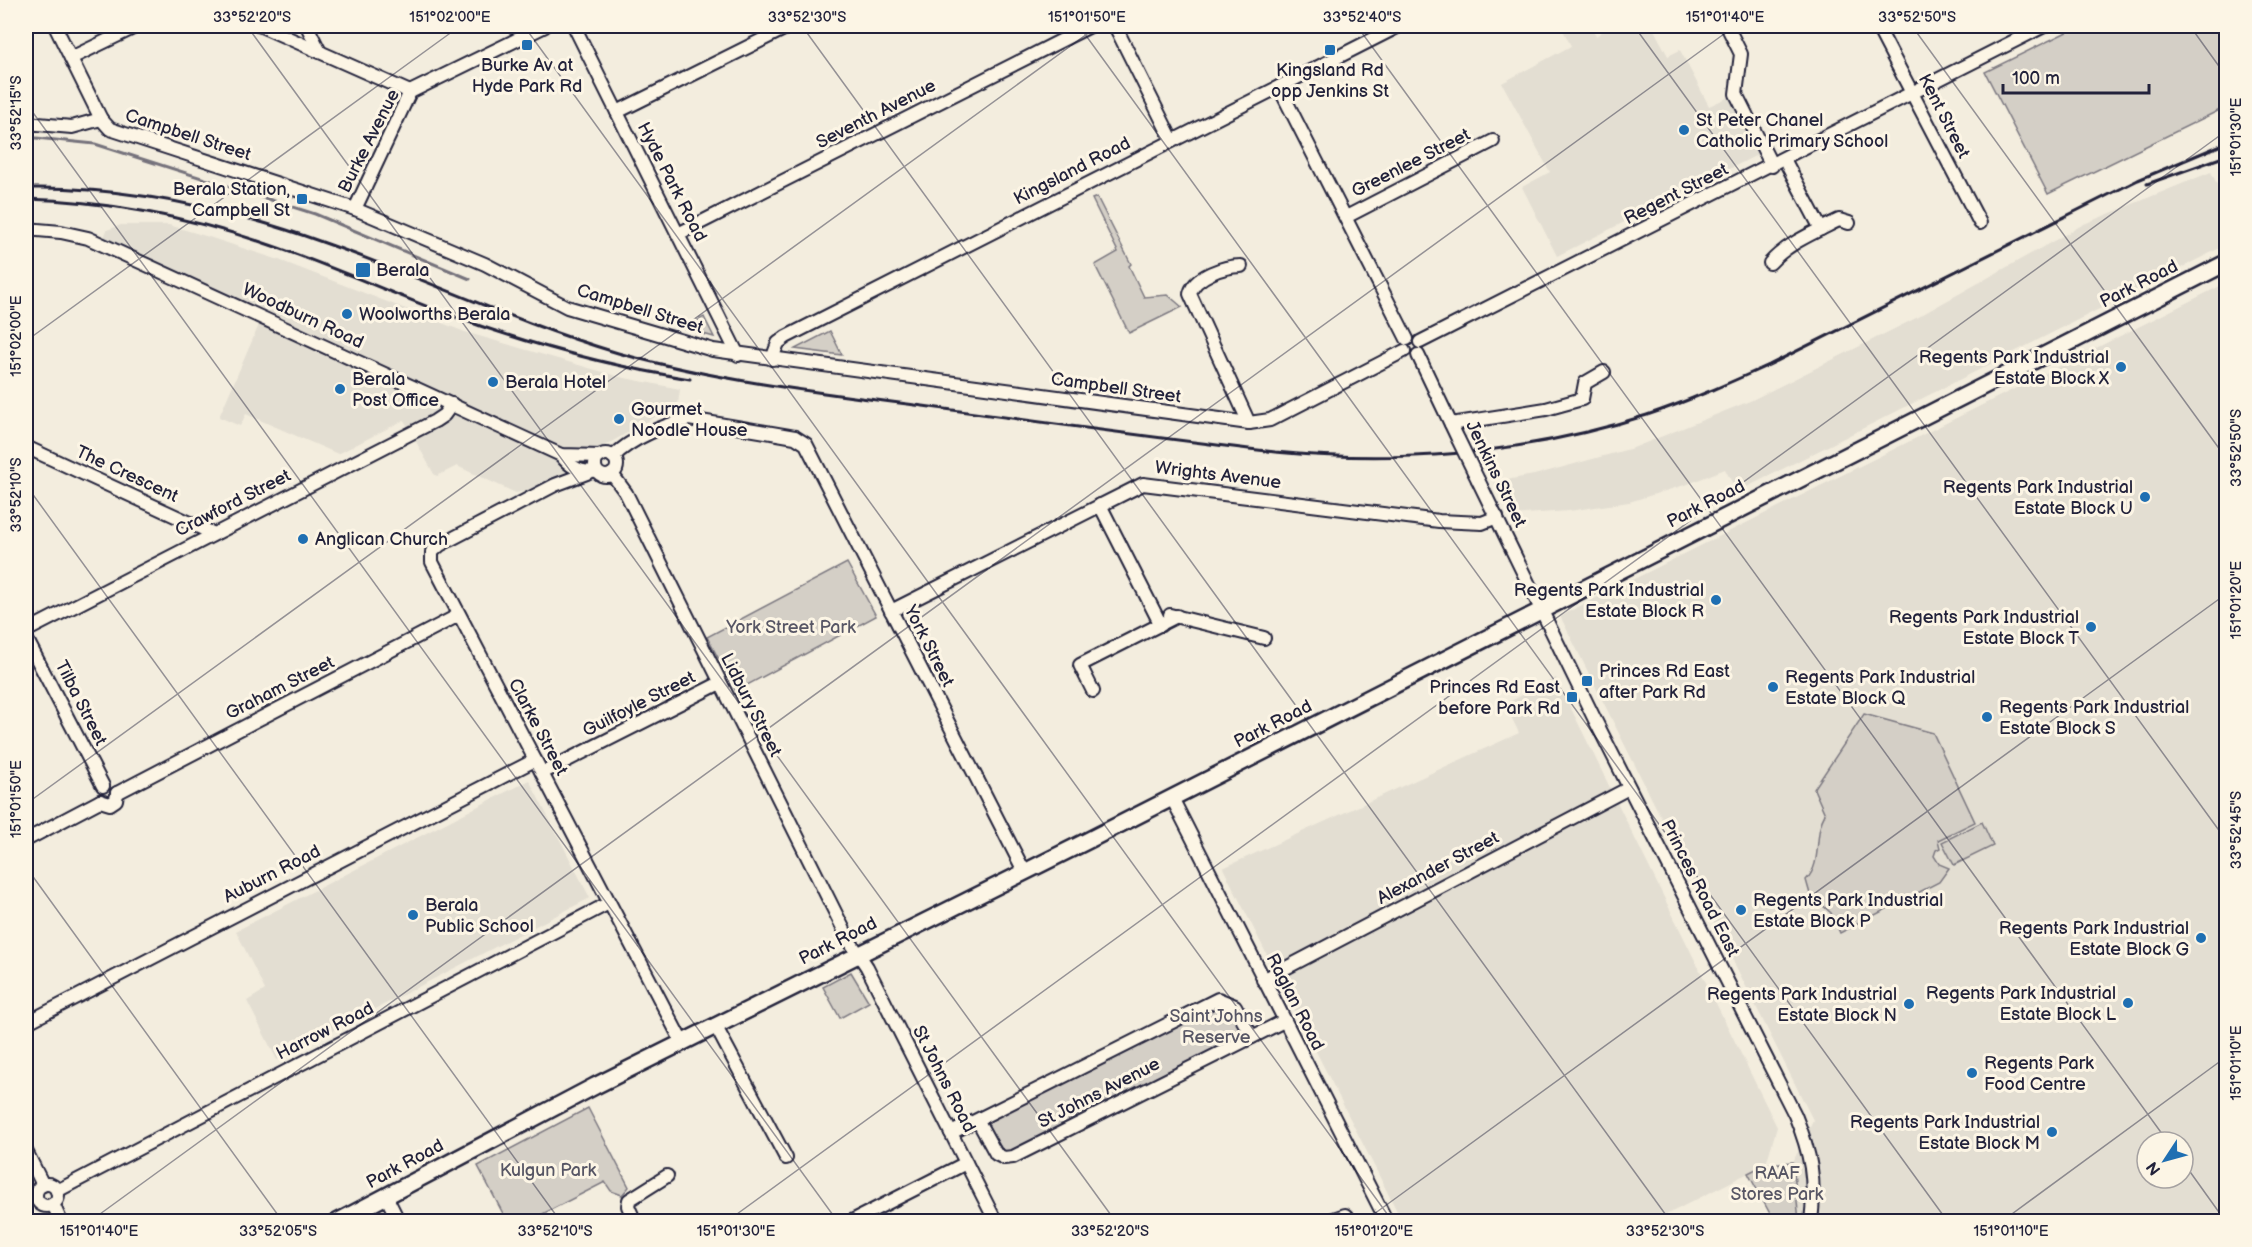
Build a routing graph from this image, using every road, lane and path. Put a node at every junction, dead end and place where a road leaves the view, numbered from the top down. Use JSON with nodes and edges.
{"nodes":[{"id":1,"x":55,"y":26,"type":"edge"},
{"id":2,"x":137,"y":26,"type":"edge"},
{"id":3,"x":261,"y":26,"type":"edge"},
{"id":4,"x":307,"y":26,"type":"edge"},
{"id":5,"x":545,"y":26,"type":"edge"},
{"id":6,"x":574,"y":26,"type":"edge"},
{"id":7,"x":790,"y":26,"type":"edge"},
{"id":8,"x":1090,"y":26,"type":"edge"},
{"id":9,"x":1115,"y":26,"type":"edge"},
{"id":10,"x":1399,"y":26,"type":"edge"},
{"id":11,"x":1727,"y":26,"type":"edge"},
{"id":12,"x":1877,"y":26,"type":"edge"},
{"id":13,"x":2044,"y":26,"type":"edge"},
{"id":14,"x":319,"y":50,"type":"junction"},
{"id":15,"x":71,"y":58,"type":"junction"},
{"id":16,"x":1279,"y":87,"type":"junction"},
{"id":17,"x":410,"y":92,"type":"junction"},
{"id":18,"x":1912,"y":92,"type":"junction"},
{"id":19,"x":617,"y":112,"type":"junction"},
{"id":20,"x":101,"y":119,"type":"junction"},
{"id":21,"x":26,"y":123,"type":"edge"},
{"id":22,"x":1172,"y":141,"type":"junction"},
{"id":23,"x":1493,"y":141,"type":"dead end"},
{"id":24,"x":1784,"y":159,"type":"junction"},
{"id":25,"x":1772,"y":166,"type":"junction"},
{"id":26,"x":355,"y":208,"type":"junction"},
{"id":27,"x":1346,"y":217,"type":"junction"},
{"id":28,"x":1849,"y":223,"type":"dead end"},
{"id":29,"x":1980,"y":223,"type":"dead end"},
{"id":30,"x":26,"y":229,"type":"edge"},
{"id":31,"x":1821,"y":229,"type":"junction"},
{"id":32,"x":678,"y":234,"type":"junction"},
{"id":33,"x":1770,"y":263,"type":"dead end"},
{"id":34,"x":2226,"y":263,"type":"edge"},
{"id":35,"x":1241,"y":266,"type":"dead end"},
{"id":36,"x":1405,"y":345,"type":"junction"},
{"id":37,"x":1419,"y":349,"type":"junction"},
{"id":38,"x":738,"y":355,"type":"junction"},
{"id":39,"x":772,"y":359,"type":"junction"},
{"id":40,"x":1604,"y":372,"type":"dead end"},
{"id":41,"x":452,"y":404,"type":"junction"},
{"id":42,"x":1249,"y":423,"type":"junction"},
{"id":43,"x":1451,"y":424,"type":"junction"},
{"id":44,"x":26,"y":447,"type":"edge"},
{"id":45,"x":607,"y":456,"type":"junction"},
{"id":46,"x":563,"y":459,"type":"junction"},
{"id":47,"x":592,"y":471,"type":"junction"},
{"id":48,"x":612,"y":474,"type":"junction"},
{"id":49,"x":555,"y":485,"type":"junction"},
{"id":50,"x":1100,"y":505,"type":"junction"},
{"id":51,"x":1497,"y":517,"type":"junction"},
{"id":52,"x":212,"y":534,"type":"junction"},
{"id":53,"x":1542,"y":610,"type":"junction"},
{"id":54,"x":891,"y":611,"type":"junction"},
{"id":55,"x":1154,"y":611,"type":"junction"},
{"id":56,"x":459,"y":615,"type":"junction"},
{"id":57,"x":1177,"y":616,"type":"junction"},
{"id":58,"x":1161,"y":624,"type":"junction"},
{"id":59,"x":26,"y":631,"type":"edge"},
{"id":60,"x":26,"y":638,"type":"edge"},
{"id":61,"x":1264,"y":638,"type":"dead end"},
{"id":62,"x":720,"y":683,"type":"junction"},
{"id":63,"x":1093,"y":691,"type":"dead end"},
{"id":64,"x":535,"y":760,"type":"junction"},
{"id":65,"x":542,"y":773,"type":"junction"},
{"id":66,"x":103,"y":786,"type":"junction"},
{"id":67,"x":1629,"y":788,"type":"junction"},
{"id":68,"x":117,"y":793,"type":"junction"},
{"id":69,"x":1172,"y":798,"type":"junction"},
{"id":70,"x":100,"y":801,"type":"junction"},
{"id":71,"x":26,"y":840,"type":"edge"},
{"id":72,"x":1024,"y":871,"type":"junction"},
{"id":73,"x":609,"y":903,"type":"junction"},
{"id":74,"x":858,"y":953,"type":"junction"},
{"id":75,"x":1263,"y":980,"type":"junction"},
{"id":76,"x":1284,"y":1021,"type":"junction"},
{"id":77,"x":26,"y":1023,"type":"edge"},
{"id":78,"x":715,"y":1025,"type":"junction"},
{"id":79,"x":1252,"y":1037,"type":"junction"},
{"id":80,"x":682,"y":1042,"type":"junction"},
{"id":81,"x":978,"y":1121,"type":"junction"},
{"id":82,"x":951,"y":1133,"type":"junction"},
{"id":83,"x":26,"y":1151,"type":"edge"},
{"id":84,"x":786,"y":1158,"type":"dead end"},
{"id":85,"x":966,"y":1163,"type":"junction"},
{"id":86,"x":667,"y":1176,"type":"dead end"},
{"id":87,"x":43,"y":1185,"type":"junction"},
{"id":88,"x":57,"y":1191,"type":"junction"},
{"id":89,"x":386,"y":1196,"type":"junction"},
{"id":90,"x":38,"y":1200,"type":"junction"},
{"id":91,"x":53,"y":1204,"type":"junction"},
{"id":92,"x":26,"y":1206,"type":"edge"},
{"id":93,"x":61,"y":1221,"type":"edge"},
{"id":94,"x":337,"y":1221,"type":"edge"},
{"id":95,"x":399,"y":1221,"type":"edge"},
{"id":96,"x":635,"y":1221,"type":"edge"},
{"id":97,"x":850,"y":1221,"type":"edge"},
{"id":98,"x":996,"y":1221,"type":"edge"},
{"id":99,"x":1325,"y":1221,"type":"edge"},
{"id":100,"x":1352,"y":1221,"type":"edge"},
{"id":101,"x":1387,"y":1221,"type":"edge"},
{"id":102,"x":1811,"y":1221,"type":"edge"}],
"edges":[{"from":1,"to":15,"type":"street","name":"Campbell Street"},
{"from":2,"to":15,"type":"street"},
{"from":3,"to":14,"type":"street"},
{"from":4,"to":14,"type":"street"},
{"from":5,"to":17,"type":"street","name":"Burke Avenue"},
{"from":6,"to":19,"type":"street","name":"Hyde Park Road"},
{"from":7,"to":19,"type":"street"},
{"from":8,"to":32,"type":"street","name":"Seventh Avenue"},
{"from":9,"to":22,"type":"street"},
{"from":10,"to":16,"type":"street","name":"Kingsland Road"},
{"from":11,"to":25,"type":"street"},
{"from":12,"to":18,"type":"street","name":"Kent Street"},
{"from":13,"to":18,"type":"street","name":"Regent Street"},
{"from":14,"to":17,"type":"street"},
{"from":15,"to":20,"type":"street","name":"Campbell Street"},
{"from":16,"to":22,"type":"street","name":"Kingsland Road"},
{"from":16,"to":27,"type":"street"},
{"from":17,"to":26,"type":"street","name":"Burke Avenue"},
{"from":18,"to":24,"type":"street","name":"Regent Street"},
{"from":18,"to":29,"type":"street","name":"Kent Street"},
{"from":19,"to":32,"type":"street","name":"Hyde Park Road"},
{"from":20,"to":21,"type":"street"},
{"from":20,"to":26,"type":"street","name":"Campbell Street"},
{"from":22,"to":39,"type":"street","name":"Kingsland Road"},
{"from":23,"to":27,"type":"street","name":"Greenlee Street"},
{"from":24,"to":25,"type":"street","name":"Regent Street"},
{"from":24,"to":31,"type":"street"},
{"from":25,"to":37,"type":"street","name":"Regent Street"},
{"from":26,"to":38,"type":"street","name":"Campbell Street"},
{"from":27,"to":36,"type":"street"},
{"from":28,"to":31,"type":"street"},
{"from":30,"to":41,"type":"street","name":"Woodburn Road"},
{"from":31,"to":33,"type":"street"},
{"from":32,"to":38,"type":"street","name":"Hyde Park Road"},
{"from":34,"to":53,"type":"main road","name":"Park Road"},
{"from":35,"to":42,"type":"street"},
{"from":36,"to":37,"type":"street"},
{"from":36,"to":42,"type":"street","name":"Campbell Street"},
{"from":37,"to":43,"type":"street","name":"Jenkins Street"},
{"from":38,"to":39,"type":"street","name":"Campbell Street"},
{"from":39,"to":42,"type":"street","name":"Campbell Street"},
{"from":40,"to":43,"type":"street"},
{"from":41,"to":46,"type":"street","name":"Woodburn Road"},
{"from":41,"to":52,"type":"street","name":"Crawford Street"},
{"from":43,"to":51,"type":"street","name":"Jenkins Street","bridge":true},
{"from":44,"to":52,"type":"street","name":"The Crescent"},
{"from":45,"to":46,"type":"street","name":"Woodburn Road"},
{"from":45,"to":47,"type":"street"},
{"from":45,"to":48,"type":"street"},
{"from":45,"to":54,"type":"street","name":"York Street"},
{"from":46,"to":47,"type":"street","name":"Woodburn Road"},
{"from":46,"to":49,"type":"street"},
{"from":47,"to":48,"type":"street","name":"Woodburn Road"},
{"from":47,"to":49,"type":"street","name":"Clarke Street"},
{"from":48,"to":62,"type":"street","name":"Lidbury Street"},
{"from":49,"to":56,"type":"street","name":"Clarke Street"},
{"from":50,"to":51,"type":"street","name":"Wrights Avenue"},
{"from":50,"to":54,"type":"street","name":"Wrights Avenue"},
{"from":50,"to":55,"type":"street"},
{"from":51,"to":53,"type":"street","name":"Jenkins Street"},
{"from":52,"to":59,"type":"street","name":"Crawford Street"},
{"from":53,"to":67,"type":"street","name":"Princes Road East"},
{"from":53,"to":69,"type":"main road","name":"Park Road"},
{"from":54,"to":72,"type":"street","name":"York Street"},
{"from":55,"to":57,"type":"street"},
{"from":55,"to":58,"type":"street"},
{"from":56,"to":64,"type":"street","name":"Clarke Street"},
{"from":56,"to":68,"type":"street","name":"Graham Street"},
{"from":57,"to":58,"type":"street"},
{"from":57,"to":61,"type":"street"},
{"from":58,"to":63,"type":"street"},
{"from":60,"to":66,"type":"street","name":"Tilba Street"},
{"from":62,"to":65,"type":"street","name":"Guilfoyle Street"},
{"from":62,"to":74,"type":"street","name":"Lidbury Street"},
{"from":64,"to":65,"type":"street","name":"Clarke Street"},
{"from":64,"to":77,"type":"street","name":"Auburn Road"},
{"from":65,"to":73,"type":"street","name":"Clarke Street"},
{"from":66,"to":68,"type":"street"},
{"from":66,"to":70,"type":"street"},
{"from":67,"to":75,"type":"street","name":"Alexander Street"},
{"from":67,"to":102,"type":"street","name":"Princes Road East"},
{"from":68,"to":70,"type":"street"},
{"from":69,"to":72,"type":"main road","name":"Park Road"},
{"from":69,"to":75,"type":"street","name":"Raglan Road"},
{"from":70,"to":71,"type":"street"},
{"from":72,"to":74,"type":"main road","name":"Park Road"},
{"from":73,"to":80,"type":"street","name":"Clarke Street"},
{"from":73,"to":88,"type":"street","name":"Harrow Road"},
{"from":74,"to":78,"type":"main road","name":"Park Road"},
{"from":74,"to":82,"type":"street","name":"St Johns Road"},
{"from":75,"to":76,"type":"street","name":"Raglan Road"},
{"from":76,"to":79,"type":"street","name":"St Johns Avenue"},
{"from":76,"to":101,"type":"street","name":"Raglan Road"},
{"from":78,"to":80,"type":"main road","name":"Park Road"},
{"from":78,"to":84,"type":"street"},
{"from":79,"to":81,"type":"street","name":"St Johns Avenue"},
{"from":79,"to":81,"type":"street","name":"St Johns Avenue"},
{"from":80,"to":89,"type":"main road","name":"Park Road"},
{"from":81,"to":82,"type":"street","name":"St Johns Avenue"},
{"from":82,"to":85,"type":"street","name":"St Johns Road"},
{"from":83,"to":87,"type":"street"},
{"from":85,"to":97,"type":"street"},
{"from":85,"to":98,"type":"street","name":"St Johns Road"},
{"from":86,"to":96,"type":"street"},
{"from":87,"to":88,"type":"street"},
{"from":87,"to":90,"type":"street"},
{"from":88,"to":91,"type":"street"},
{"from":89,"to":94,"type":"main road","name":"Park Road"},
{"from":89,"to":95,"type":"street"},
{"from":90,"to":91,"type":"street"},
{"from":90,"to":92,"type":"street"},
{"from":91,"to":93,"type":"street"},
{"from":99,"to":100,"type":"street"}]}
